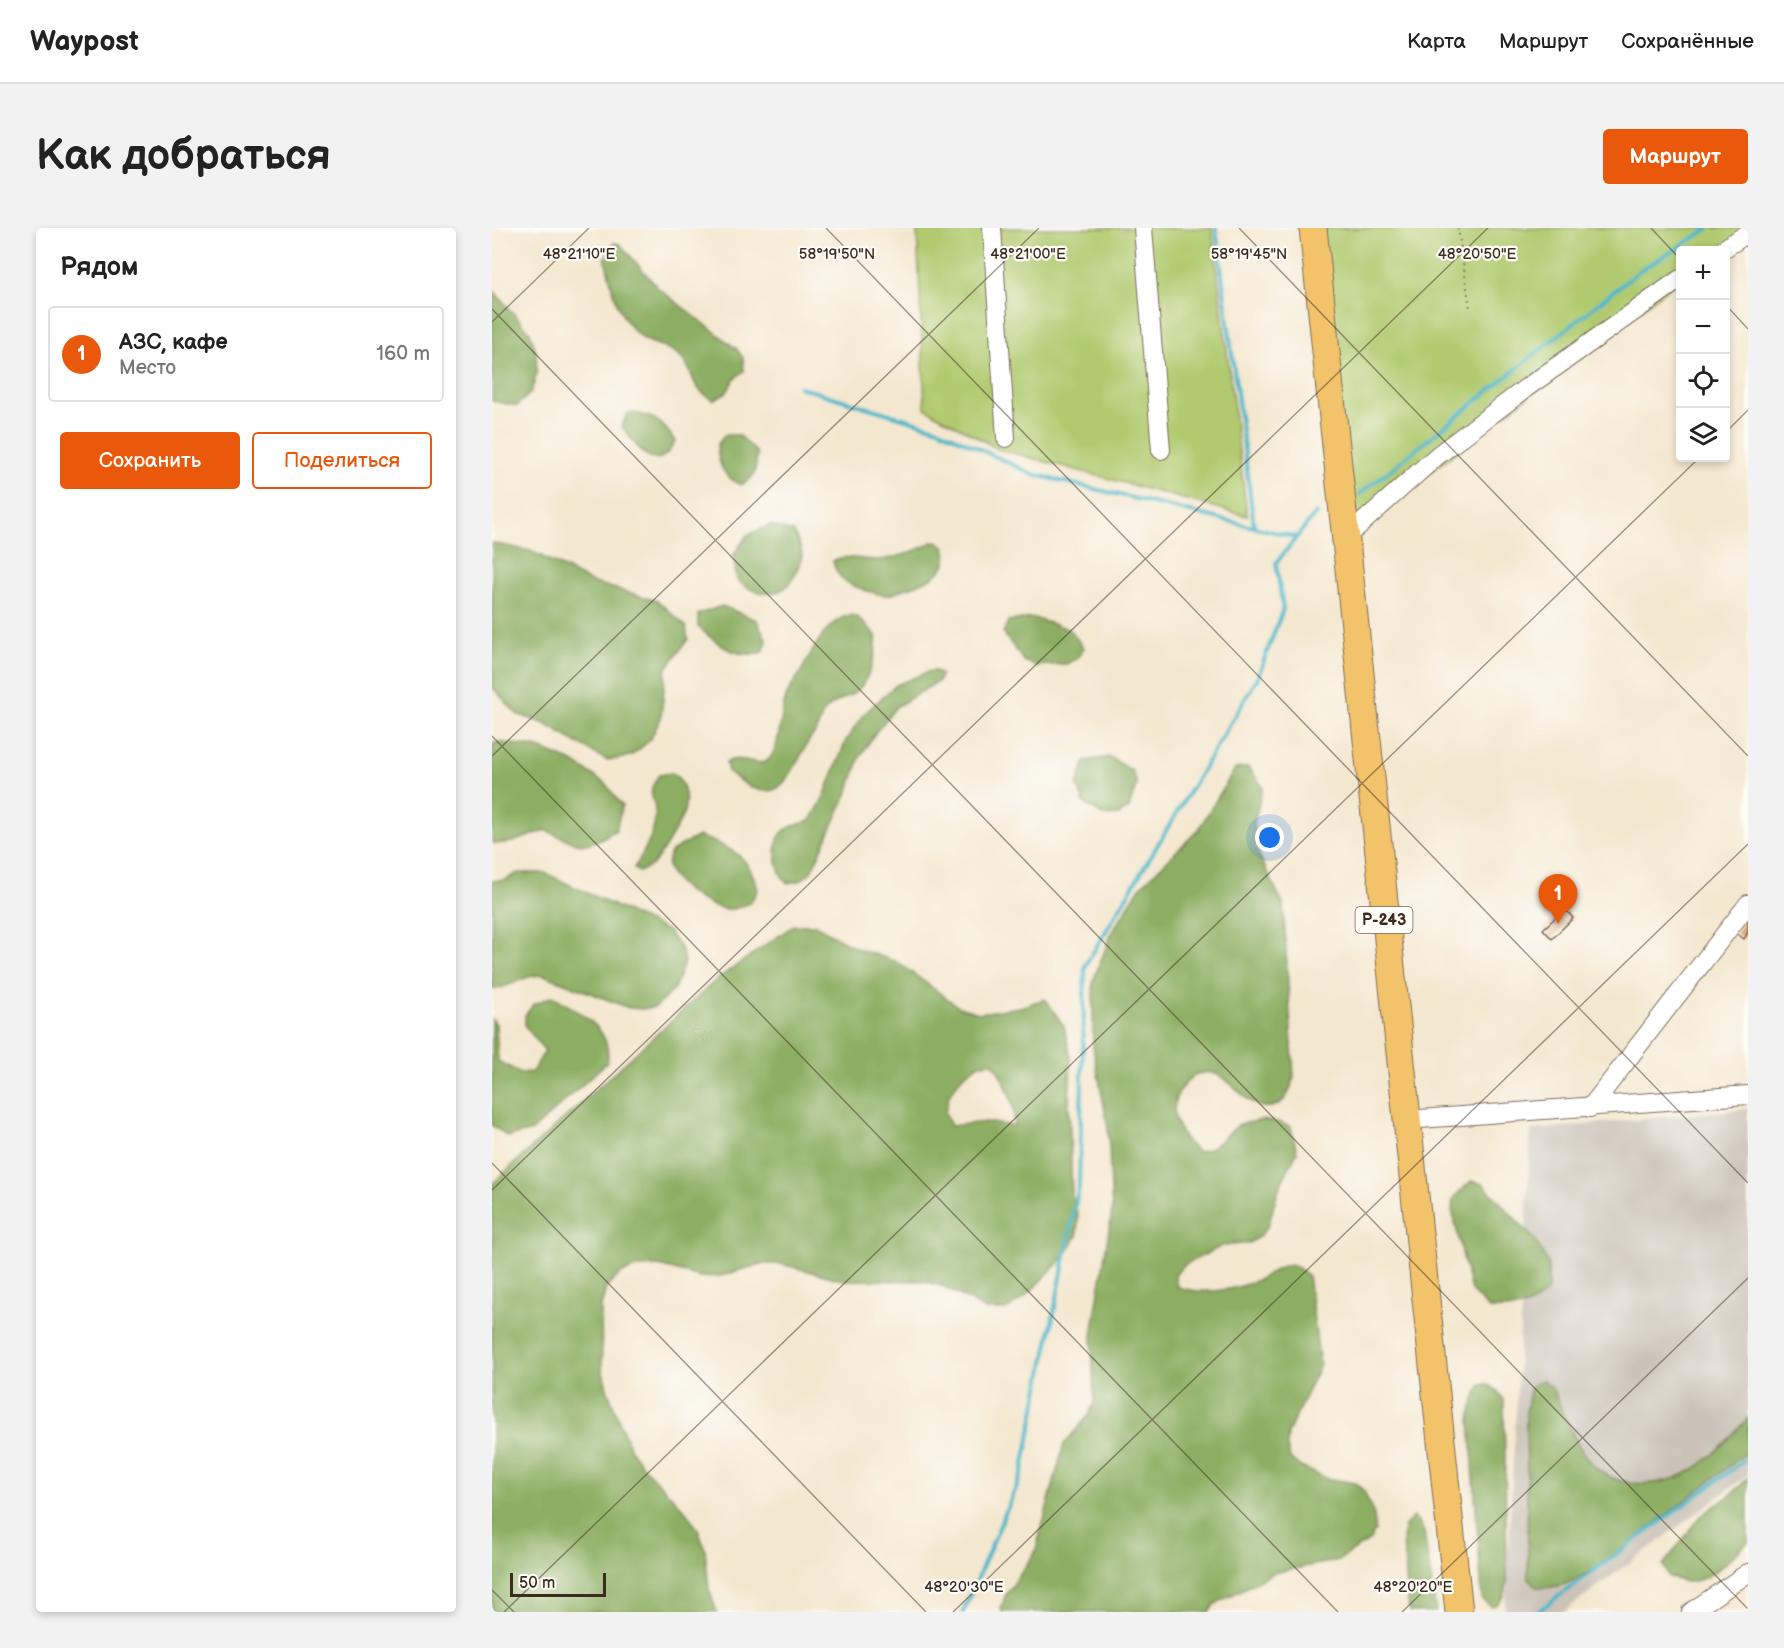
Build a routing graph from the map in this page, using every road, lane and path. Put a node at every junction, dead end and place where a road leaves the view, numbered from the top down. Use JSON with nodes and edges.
{"nodes":[{"id":1,"x":992,"y":228,"type":"edge"},
{"id":2,"x":1143,"y":228,"type":"edge"},
{"id":3,"x":1313,"y":228,"type":"edge"},
{"id":4,"x":1458,"y":228,"type":"edge"},
{"id":5,"x":1748,"y":233,"type":"edge"},
{"id":6,"x":1728,"y":246,"type":"edge"},
{"id":7,"x":1676,"y":282,"type":"edge"},
{"id":8,"x":1470,"y":308,"type":"dead end"},
{"id":9,"x":1006,"y":438,"type":"dead end"},
{"id":10,"x":1161,"y":450,"type":"dead end"},
{"id":11,"x":1345,"y":538,"type":"junction"},
{"id":12,"x":1748,"y":904,"type":"edge"},
{"id":13,"x":1748,"y":1095,"type":"edge"},
{"id":14,"x":1590,"y":1108,"type":"junction"},
{"id":15,"x":1406,"y":1120,"type":"junction"},
{"id":16,"x":1748,"y":1573,"type":"edge"},
{"id":17,"x":1459,"y":1612,"type":"edge"},
{"id":18,"x":1691,"y":1612,"type":"edge"}],
"edges":[{"from":1,"to":9,"type":"street"},
{"from":2,"to":10,"type":"street"},
{"from":3,"to":11,"type":"highway","number":"Р-243"},
{"from":4,"to":8,"type":"path"},
{"from":5,"to":6,"type":"street"},
{"from":7,"to":11,"type":"street"},
{"from":11,"to":15,"type":"highway","number":"Р-243"},
{"from":12,"to":14,"type":"street"},
{"from":13,"to":14,"type":"street"},
{"from":14,"to":15,"type":"street"},
{"from":15,"to":17,"type":"highway","number":"Р-243"},
{"from":16,"to":18,"type":"street"}]}
